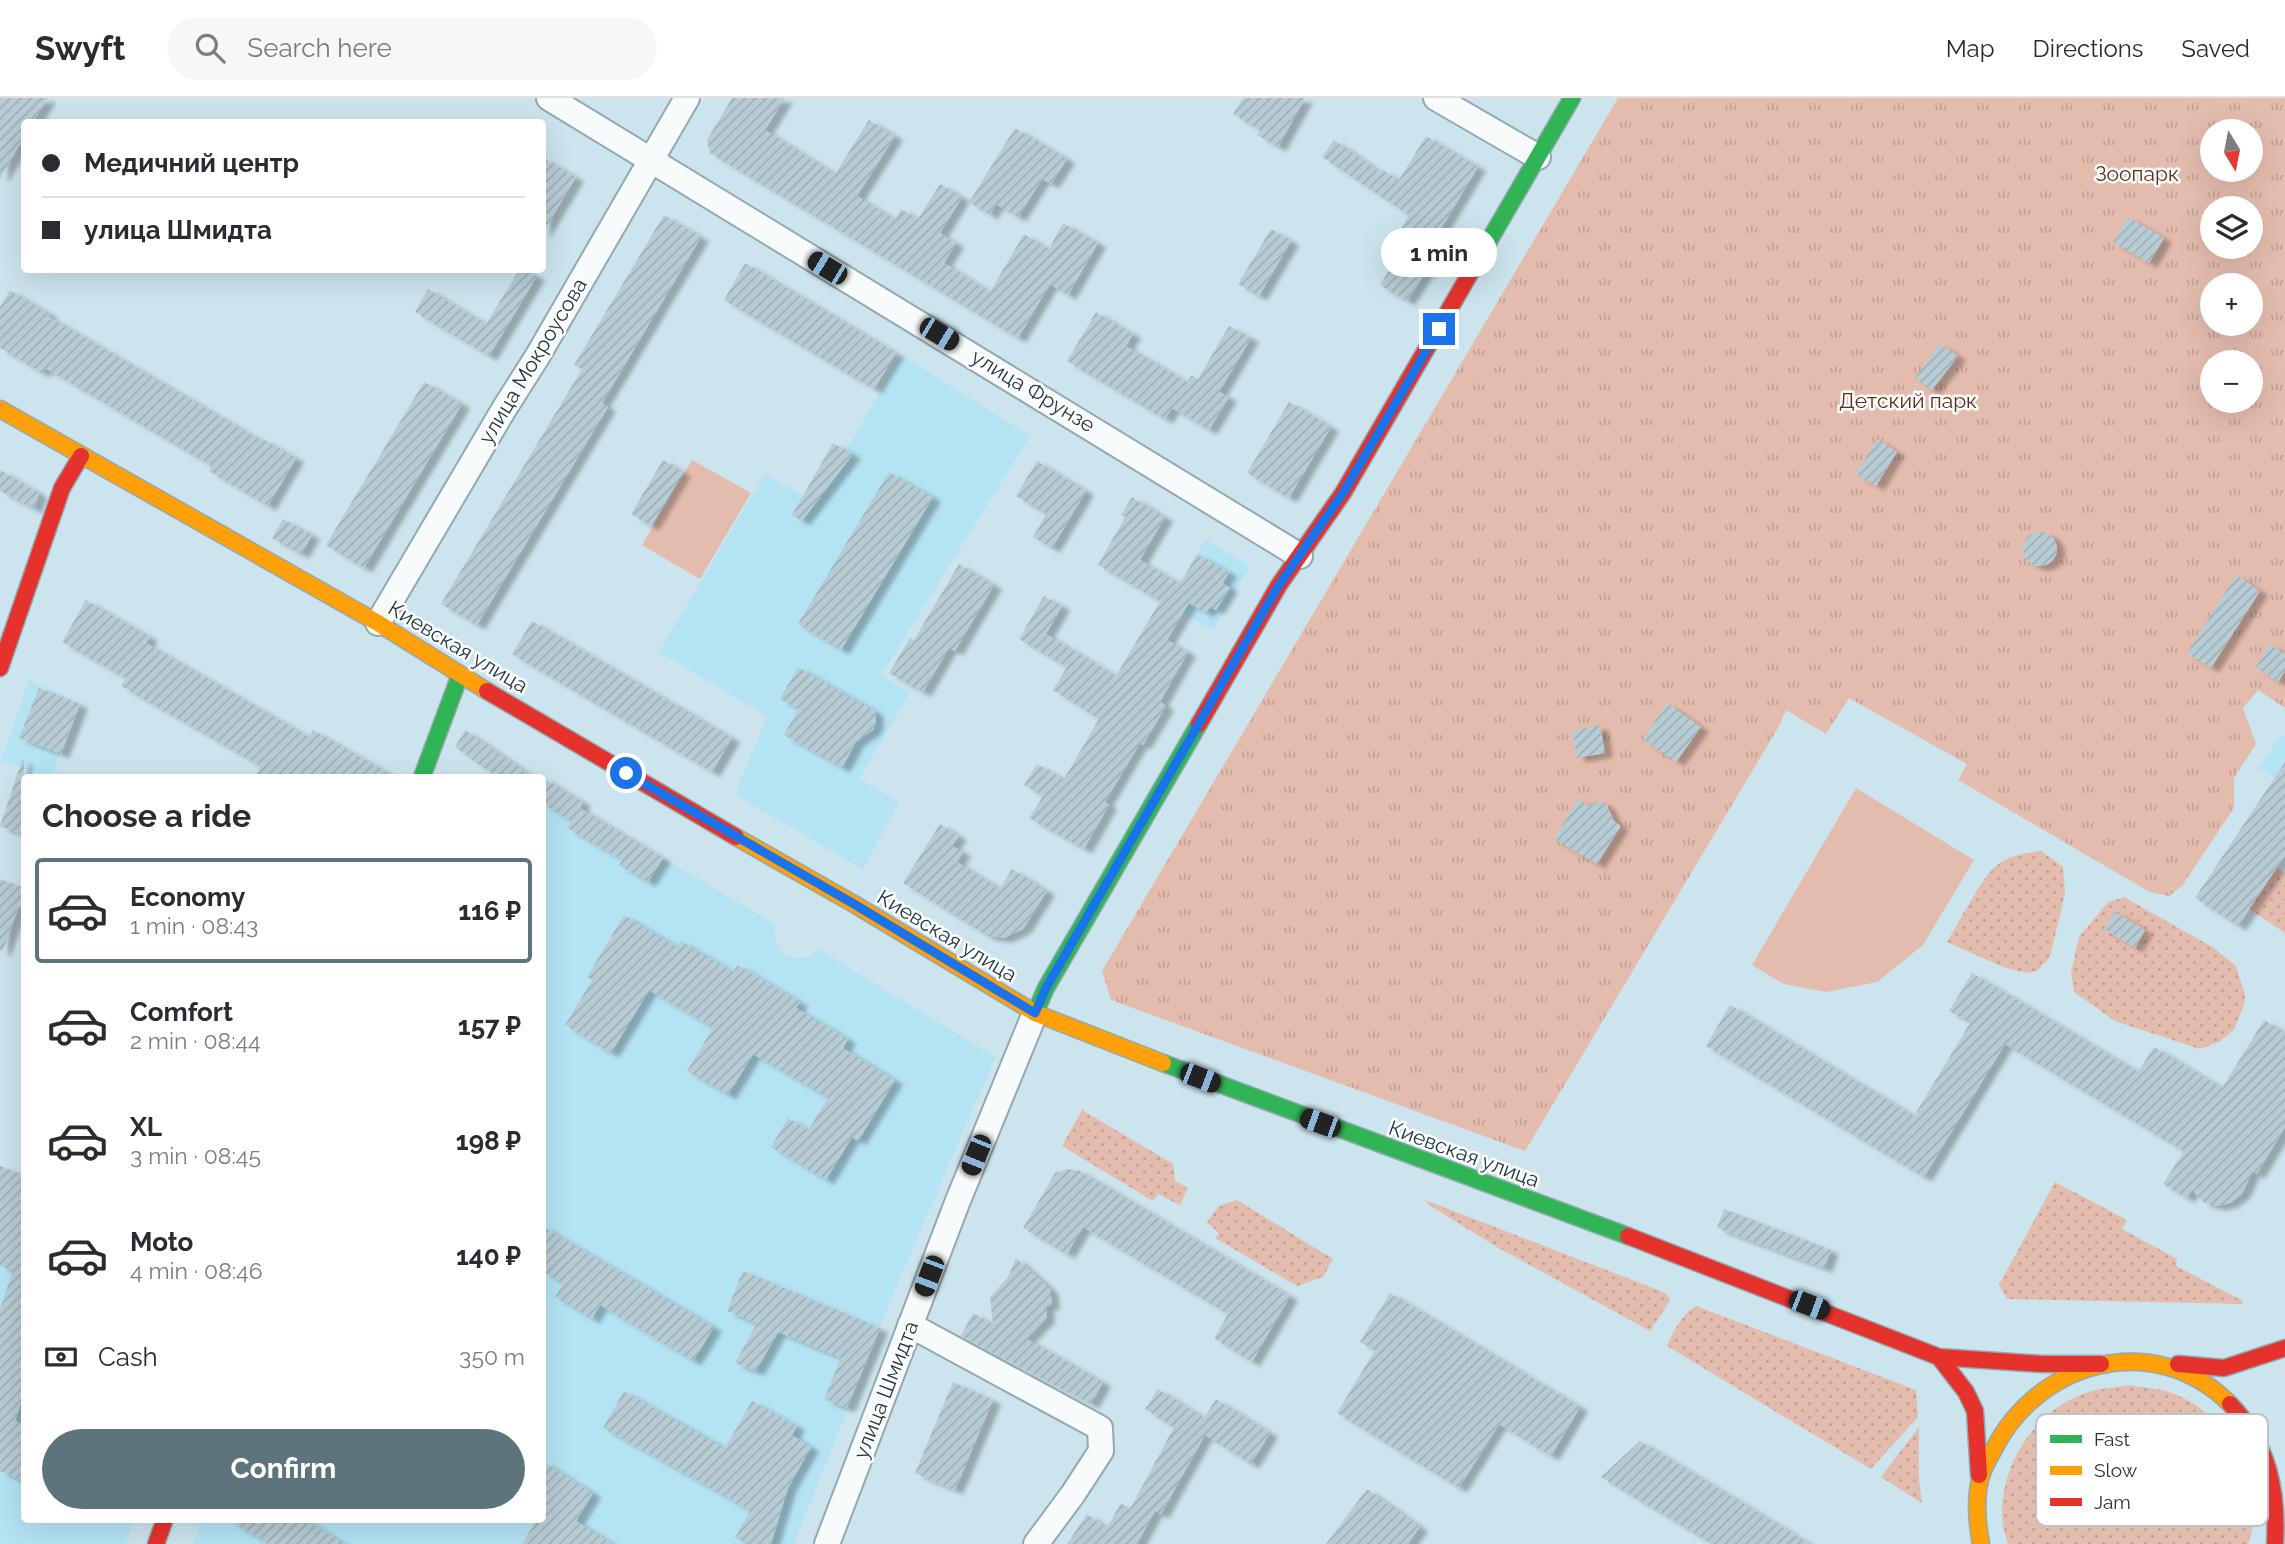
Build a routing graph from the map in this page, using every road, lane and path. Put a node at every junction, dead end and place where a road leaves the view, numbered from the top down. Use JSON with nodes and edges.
{"nodes":[{"id":1,"x":549,"y":98,"type":"edge"},
{"id":2,"x":687,"y":98,"type":"edge"},
{"id":3,"x":1436,"y":98,"type":"edge"},
{"id":4,"x":1572,"y":98,"type":"edge"},
{"id":5,"x":1538,"y":157,"type":"junction"},
{"id":6,"x":650,"y":161,"type":"junction"},
{"id":7,"x":0,"y":409,"type":"edge"},
{"id":8,"x":81,"y":456,"type":"junction"},
{"id":9,"x":1300,"y":556,"type":"junction"},
{"id":10,"x":377,"y":623,"type":"junction"},
{"id":11,"x":0,"y":668,"type":"edge"},
{"id":12,"x":460,"y":675,"type":"junction"},
{"id":13,"x":423,"y":774,"type":"edge"},
{"id":14,"x":1035,"y":1013,"type":"junction"},
{"id":15,"x":910,"y":1325,"type":"junction"},
{"id":16,"x":2285,"y":1349,"type":"edge"},
{"id":17,"x":1939,"y":1357,"type":"junction"},
{"id":18,"x":2127,"y":1360,"type":"junction"},
{"id":19,"x":2101,"y":1364,"type":"junction"},
{"id":20,"x":2243,"y":1414,"type":"edge"},
{"id":21,"x":2268,"y":1457,"type":"edge"},
{"id":22,"x":2282,"y":1467,"type":"dead end"},
{"id":23,"x":1980,"y":1480,"type":"junction"},
{"id":24,"x":2278,"y":1517,"type":"junction"},
{"id":25,"x":164,"y":1523,"type":"edge"},
{"id":26,"x":2277,"y":1541,"type":"edge"},
{"id":27,"x":156,"y":1544,"type":"edge"},
{"id":28,"x":827,"y":1544,"type":"edge"},
{"id":29,"x":1036,"y":1544,"type":"edge"},
{"id":30,"x":1981,"y":1544,"type":"edge"}],
"edges":[{"from":1,"to":6,"type":"street","name":"улица Фрунзе"},
{"from":2,"to":6,"type":"street","name":"улица Мокроусова"},
{"from":3,"to":5,"type":"street"},
{"from":4,"to":5,"type":"main road","name":"улица Шмидта"},
{"from":5,"to":9,"type":"main road","name":"улица Шмидта"},
{"from":6,"to":9,"type":"street","name":"улица Фрунзе"},
{"from":6,"to":10,"type":"street","name":"улица Мокроусова"},
{"from":7,"to":8,"type":"main road","name":"Киевская улица"},
{"from":8,"to":10,"type":"main road","name":"Киевская улица"},
{"from":8,"to":11,"type":"main road"},
{"from":9,"to":14,"type":"main road","name":"улица Шмидта"},
{"from":10,"to":12,"type":"main road","name":"Киевская улица"},
{"from":12,"to":13,"type":"main road"},
{"from":12,"to":14,"type":"main road","name":"Киевская улица"},
{"from":14,"to":15,"type":"street","name":"улица Шмидта"},
{"from":14,"to":17,"type":"main road","name":"Киевская улица"},
{"from":15,"to":28,"type":"street","name":"улица Шмидта"},
{"from":15,"to":29,"type":"street"},
{"from":16,"to":18,"type":"main road"},
{"from":17,"to":19,"type":"main road","name":"Киевская улица"},
{"from":17,"to":23,"type":"main road"},
{"from":18,"to":19,"type":"main road"},
{"from":18,"to":20,"type":"main road"},
{"from":19,"to":23,"type":"main road"},
{"from":21,"to":24,"type":"main road"},
{"from":22,"to":24,"type":"main road"},
{"from":23,"to":30,"type":"main road"},
{"from":24,"to":26,"type":"main road"},
{"from":25,"to":27,"type":"main road"}]}
